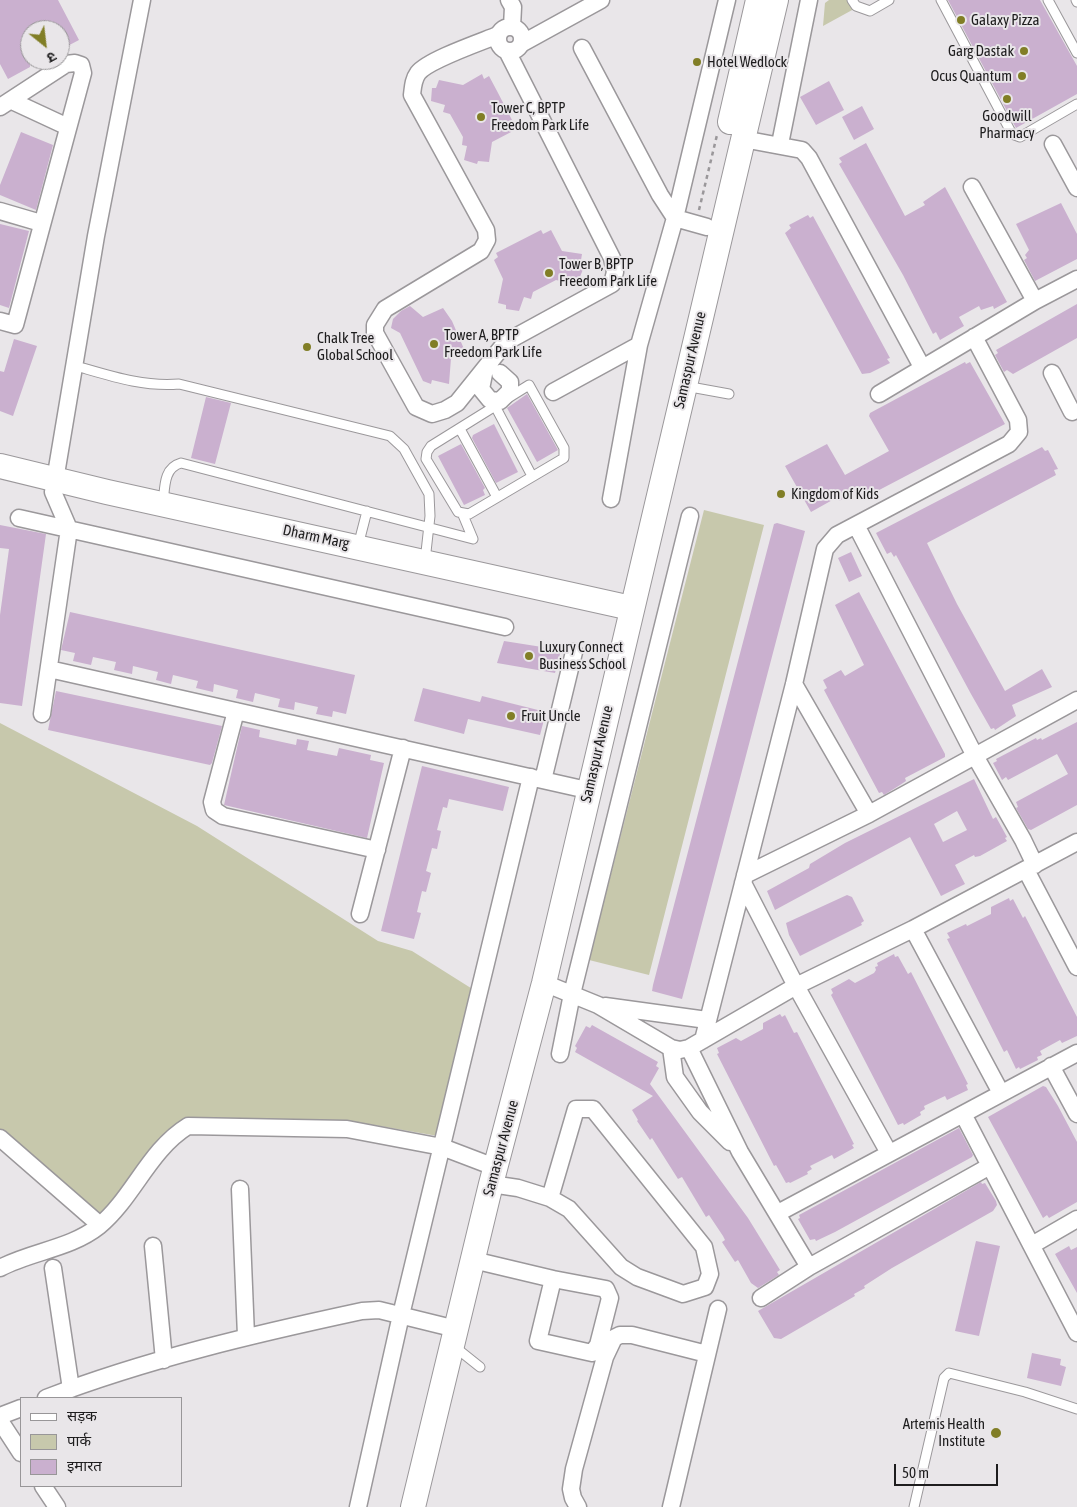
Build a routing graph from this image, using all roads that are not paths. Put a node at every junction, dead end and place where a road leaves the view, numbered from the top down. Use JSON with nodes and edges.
{"nodes":[{"id":1,"x":142,"y":0,"type":"edge"},
{"id":2,"x":509,"y":0,"type":"edge"},
{"id":3,"x":601,"y":0,"type":"edge"},
{"id":4,"x":727,"y":0,"type":"edge"},
{"id":5,"x":758,"y":0,"type":"edge"},
{"id":6,"x":776,"y":0,"type":"edge"},
{"id":7,"x":810,"y":0,"type":"edge"},
{"id":8,"x":852,"y":0,"type":"edge"},
{"id":9,"x":889,"y":0,"type":"edge"},
{"id":10,"x":941,"y":0,"type":"edge"},
{"id":11,"x":1048,"y":0,"type":"edge"},
{"id":12,"x":505,"y":31,"type":"junction"},
{"id":13,"x":514,"y":47,"type":"junction"},
{"id":14,"x":582,"y":48,"type":"dead end"},
{"id":15,"x":1077,"y":53,"type":"edge"},
{"id":16,"x":6,"y":104,"type":"edge"},
{"id":17,"x":1077,"y":104,"type":"edge"},
{"id":18,"x":68,"y":127,"type":"junction"},
{"id":19,"x":743,"y":139,"type":"junction"},
{"id":20,"x":780,"y":144,"type":"junction"},
{"id":21,"x":1053,"y":144,"type":"dead end"},
{"id":22,"x":972,"y":187,"type":"dead end"},
{"id":23,"x":1077,"y":188,"type":"edge"},
{"id":24,"x":0,"y":211,"type":"edge"},
{"id":25,"x":675,"y":218,"type":"junction"},
{"id":26,"x":41,"y":223,"type":"junction"},
{"id":27,"x":707,"y":227,"type":"junction"},
{"id":28,"x":1077,"y":280,"type":"edge"},
{"id":29,"x":1035,"y":301,"type":"junction"},
{"id":30,"x":0,"y":321,"type":"edge"},
{"id":31,"x":974,"y":337,"type":"junction"},
{"id":32,"x":638,"y":345,"type":"junction"},
{"id":33,"x":76,"y":366,"type":"junction"},
{"id":34,"x":922,"y":367,"type":"junction"},
{"id":35,"x":1052,"y":373,"type":"dead end"},
{"id":36,"x":684,"y":386,"type":"junction"},
{"id":37,"x":554,"y":392,"type":"dead end"},
{"id":38,"x":729,"y":394,"type":"dead end"},
{"id":39,"x":879,"y":394,"type":"dead end"},
{"id":40,"x":495,"y":406,"type":"junction"},
{"id":41,"x":1076,"y":414,"type":"edge"},
{"id":42,"x":460,"y":429,"type":"junction"},
{"id":43,"x":0,"y":466,"type":"edge"},
{"id":44,"x":532,"y":476,"type":"junction"},
{"id":45,"x":0,"y":478,"type":"edge"},
{"id":46,"x":54,"y":485,"type":"junction"},
{"id":47,"x":497,"y":497,"type":"junction"},
{"id":48,"x":611,"y":499,"type":"dead end"},
{"id":49,"x":162,"y":504,"type":"junction"},
{"id":50,"x":368,"y":511,"type":"junction"},
{"id":51,"x":463,"y":515,"type":"junction"},
{"id":52,"x":690,"y":516,"type":"dead end"},
{"id":53,"x":19,"y":518,"type":"dead end"},
{"id":54,"x":856,"y":525,"type":"junction"},
{"id":55,"x":429,"y":527,"type":"junction"},
{"id":56,"x":69,"y":529,"type":"junction"},
{"id":57,"x":358,"y":546,"type":"junction"},
{"id":58,"x":425,"y":562,"type":"junction"},
{"id":59,"x":625,"y":613,"type":"junction"},
{"id":60,"x":505,"y":627,"type":"dead end"},
{"id":61,"x":574,"y":652,"type":"dead end"},
{"id":62,"x":49,"y":669,"type":"junction"},
{"id":63,"x":794,"y":684,"type":"junction"},
{"id":64,"x":1077,"y":700,"type":"edge"},
{"id":65,"x":236,"y":711,"type":"junction"},
{"id":66,"x":42,"y":714,"type":"dead end"},
{"id":67,"x":403,"y":748,"type":"junction"},
{"id":68,"x":974,"y":756,"type":"junction"},
{"id":69,"x":537,"y":778,"type":"junction"},
{"id":70,"x":578,"y":788,"type":"junction"},
{"id":71,"x":869,"y":814,"type":"junction"},
{"id":72,"x":1077,"y":842,"type":"edge"},
{"id":73,"x":377,"y":850,"type":"junction"},
{"id":74,"x":1030,"y":867,"type":"junction"},
{"id":75,"x":744,"y":879,"type":"junction"},
{"id":76,"x":360,"y":914,"type":"dead end"},
{"id":77,"x":913,"y":929,"type":"junction"},
{"id":78,"x":1077,"y":967,"type":"edge"},
{"id":79,"x":544,"y":983,"type":"junction"},
{"id":80,"x":796,"y":986,"type":"junction"},
{"id":81,"x":572,"y":994,"type":"junction"},
{"id":82,"x":598,"y":1005,"type":"junction"},
{"id":83,"x":707,"y":1020,"type":"junction"},
{"id":84,"x":703,"y":1040,"type":"junction"},
{"id":85,"x":671,"y":1048,"type":"junction"},
{"id":86,"x":689,"y":1048,"type":"junction"},
{"id":87,"x":1077,"y":1053,"type":"edge"},
{"id":88,"x":560,"y":1054,"type":"dead end"},
{"id":89,"x":1051,"y":1066,"type":"junction"},
{"id":90,"x":1001,"y":1093,"type":"junction"},
{"id":91,"x":963,"y":1114,"type":"junction"},
{"id":92,"x":1077,"y":1114,"type":"edge"},
{"id":93,"x":0,"y":1138,"type":"edge"},
{"id":94,"x":442,"y":1147,"type":"junction"},
{"id":95,"x":740,"y":1152,"type":"junction"},
{"id":96,"x":889,"y":1154,"type":"junction"},
{"id":97,"x":990,"y":1166,"type":"junction"},
{"id":98,"x":488,"y":1174,"type":"junction"},
{"id":99,"x":240,"y":1189,"type":"dead end"},
{"id":100,"x":550,"y":1198,"type":"junction"},
{"id":101,"x":778,"y":1214,"type":"junction"},
{"id":102,"x":1077,"y":1219,"type":"edge"},
{"id":103,"x":100,"y":1225,"type":"junction"},
{"id":104,"x":1032,"y":1245,"type":"junction"},
{"id":105,"x":153,"y":1246,"type":"dead end"},
{"id":106,"x":473,"y":1260,"type":"junction"},
{"id":107,"x":809,"y":1267,"type":"junction"},
{"id":108,"x":0,"y":1268,"type":"edge"},
{"id":109,"x":54,"y":1268,"type":"dead end"},
{"id":110,"x":553,"y":1279,"type":"junction"},
{"id":111,"x":761,"y":1298,"type":"dead end"},
{"id":112,"x":718,"y":1309,"type":"dead end"},
{"id":113,"x":401,"y":1315,"type":"junction"},
{"id":114,"x":1077,"y":1333,"type":"edge"},
{"id":115,"x":448,"y":1335,"type":"junction"},
{"id":116,"x":246,"y":1336,"type":"junction"},
{"id":117,"x":707,"y":1354,"type":"junction"},
{"id":118,"x":164,"y":1360,"type":"junction"},
{"id":119,"x":480,"y":1367,"type":"dead end"},
{"id":120,"x":71,"y":1389,"type":"junction"},
{"id":121,"x":435,"y":1389,"type":"junction"},
{"id":122,"x":49,"y":1397,"type":"edge"},
{"id":123,"x":20,"y":1408,"type":"edge"},
{"id":124,"x":1077,"y":1409,"type":"edge"},
{"id":125,"x":0,"y":1416,"type":"edge"},
{"id":126,"x":0,"y":1421,"type":"edge"},
{"id":127,"x":20,"y":1451,"type":"edge"},
{"id":128,"x":44,"y":1487,"type":"edge"},
{"id":129,"x":57,"y":1507,"type":"edge"},
{"id":130,"x":358,"y":1507,"type":"edge"},
{"id":131,"x":399,"y":1507,"type":"edge"},
{"id":132,"x":413,"y":1507,"type":"edge"},
{"id":133,"x":578,"y":1507,"type":"edge"},
{"id":134,"x":672,"y":1507,"type":"edge"},
{"id":135,"x":914,"y":1507,"type":"edge"}],
"edges":[{"from":1,"to":33,"type":"street"},
{"from":2,"to":12,"type":"street"},
{"from":3,"to":13,"type":"street"},
{"from":4,"to":25,"type":"street"},
{"from":5,"to":27,"type":"main road","name":"Samaspur Avenue"},
{"from":6,"to":19,"type":"main road","name":"Samaspur Avenue"},
{"from":7,"to":20,"type":"street"},
{"from":8,"to":9,"type":"lane"},
{"from":10,"to":17,"type":"lane"},
{"from":11,"to":15,"type":"lane"},
{"from":12,"to":13,"type":"street"},
{"from":12,"to":13,"type":"street"},
{"from":14,"to":25,"type":"street"},
{"from":16,"to":18,"type":"street"},
{"from":16,"to":18,"type":"street"},
{"from":18,"to":26,"type":"street"},
{"from":19,"to":20,"type":"street"},
{"from":19,"to":36,"type":"main road","name":"Samaspur Avenue"},
{"from":20,"to":34,"type":"street"},
{"from":21,"to":23,"type":"street"},
{"from":22,"to":29,"type":"street"},
{"from":24,"to":26,"type":"street"},
{"from":25,"to":27,"type":"street"},
{"from":25,"to":32,"type":"street"},
{"from":26,"to":30,"type":"street"},
{"from":27,"to":59,"type":"main road","name":"Samaspur Avenue"},
{"from":28,"to":29,"type":"street"},
{"from":29,"to":31,"type":"street"},
{"from":31,"to":34,"type":"street"},
{"from":31,"to":54,"type":"street"},
{"from":32,"to":37,"type":"street"},
{"from":32,"to":48,"type":"street"},
{"from":33,"to":46,"type":"street"},
{"from":33,"to":55,"type":"lane"},
{"from":34,"to":39,"type":"street"},
{"from":35,"to":41,"type":"street"},
{"from":36,"to":38,"type":"lane"},
{"from":36,"to":59,"type":"main road","name":"Samaspur Avenue"},
{"from":40,"to":42,"type":"lane"},
{"from":40,"to":44,"type":"lane"},
{"from":40,"to":44,"type":"lane"},
{"from":42,"to":47,"type":"lane"},
{"from":42,"to":51,"type":"lane"},
{"from":43,"to":46,"type":"main road","name":"Dharm Marg"},
{"from":44,"to":47,"type":"lane"},
{"from":45,"to":46,"type":"main road","name":"Dharm Marg"},
{"from":46,"to":49,"type":"main road","name":"Dharm Marg"},
{"from":46,"to":56,"type":"street"},
{"from":46,"to":59,"type":"main road","name":"Dharm Marg"},
{"from":47,"to":51,"type":"lane"},
{"from":49,"to":50,"type":"lane"},
{"from":49,"to":57,"type":"main road","name":"Dharm Marg"},
{"from":50,"to":55,"type":"lane"},
{"from":50,"to":57,"type":"lane"},
{"from":51,"to":55,"type":"lane"},
{"from":52,"to":81,"type":"street"},
{"from":53,"to":56,"type":"street"},
{"from":54,"to":63,"type":"street"},
{"from":54,"to":68,"type":"street"},
{"from":55,"to":58,"type":"lane"},
{"from":56,"to":60,"type":"street"},
{"from":56,"to":62,"type":"street"},
{"from":57,"to":58,"type":"main road","name":"Dharm Marg"},
{"from":58,"to":59,"type":"main road","name":"Dharm Marg"},
{"from":59,"to":70,"type":"main road","name":"Samaspur Avenue"},
{"from":59,"to":79,"type":"main road","name":"Samaspur Avenue"},
{"from":61,"to":69,"type":"street"},
{"from":62,"to":65,"type":"street"},
{"from":62,"to":66,"type":"street"},
{"from":63,"to":71,"type":"street"},
{"from":63,"to":75,"type":"street"},
{"from":64,"to":68,"type":"street"},
{"from":65,"to":67,"type":"street"},
{"from":65,"to":73,"type":"street"},
{"from":67,"to":69,"type":"street"},
{"from":67,"to":73,"type":"street"},
{"from":68,"to":71,"type":"street"},
{"from":68,"to":74,"type":"street"},
{"from":69,"to":70,"type":"street"},
{"from":69,"to":94,"type":"street"},
{"from":70,"to":98,"type":"main road","name":"Samaspur Avenue"},
{"from":71,"to":75,"type":"street"},
{"from":72,"to":74,"type":"street"},
{"from":73,"to":76,"type":"street"},
{"from":74,"to":77,"type":"street"},
{"from":74,"to":78,"type":"street"},
{"from":75,"to":80,"type":"street"},
{"from":75,"to":83,"type":"street"},
{"from":77,"to":80,"type":"street"},
{"from":77,"to":90,"type":"street"},
{"from":79,"to":81,"type":"street"},
{"from":79,"to":98,"type":"main road","name":"Samaspur Avenue"},
{"from":80,"to":84,"type":"street"},
{"from":80,"to":96,"type":"street"},
{"from":81,"to":82,"type":"street"},
{"from":81,"to":88,"type":"street"},
{"from":82,"to":83,"type":"street"},
{"from":82,"to":85,"type":"street"},
{"from":83,"to":84,"type":"street"},
{"from":84,"to":86,"type":"street"},
{"from":85,"to":86,"type":"street"},
{"from":85,"to":95,"type":"street"},
{"from":86,"to":95,"type":"street"},
{"from":87,"to":89,"type":"street"},
{"from":89,"to":90,"type":"street"},
{"from":89,"to":92,"type":"street"},
{"from":90,"to":91,"type":"street"},
{"from":91,"to":96,"type":"street"},
{"from":91,"to":97,"type":"street"},
{"from":93,"to":103,"type":"street"},
{"from":94,"to":98,"type":"street"},
{"from":94,"to":103,"type":"street"},
{"from":94,"to":113,"type":"street"},
{"from":95,"to":101,"type":"street"},
{"from":96,"to":101,"type":"street"},
{"from":97,"to":104,"type":"street"},
{"from":97,"to":107,"type":"street"},
{"from":98,"to":100,"type":"street"},
{"from":98,"to":106,"type":"main road","name":"Samaspur Avenue"},
{"from":98,"to":115,"type":"main road","name":"Samaspur Avenue"},
{"from":99,"to":116,"type":"street"},
{"from":100,"to":100,"type":"street"},
{"from":101,"to":107,"type":"street"},
{"from":102,"to":104,"type":"street"},
{"from":103,"to":108,"type":"street"},
{"from":104,"to":114,"type":"street"},
{"from":105,"to":118,"type":"street"},
{"from":106,"to":110,"type":"street"},
{"from":106,"to":115,"type":"main road","name":"Samaspur Avenue"},
{"from":107,"to":111,"type":"street"},
{"from":109,"to":120,"type":"street"},
{"from":110,"to":110,"type":"street"},
{"from":112,"to":117,"type":"street"},
{"from":113,"to":115,"type":"street"},
{"from":113,"to":116,"type":"street"},
{"from":113,"to":130,"type":"street"},
{"from":115,"to":119,"type":"lane"},
{"from":115,"to":121,"type":"main road","name":"Samaspur Avenue"},
{"from":116,"to":118,"type":"street"},
{"from":117,"to":133,"type":"street"},
{"from":117,"to":134,"type":"street"},
{"from":118,"to":120,"type":"street"},
{"from":120,"to":122,"type":"street"},
{"from":121,"to":131,"type":"main road","name":"Samaspur Avenue"},
{"from":121,"to":132,"type":"main road","name":"Samaspur Avenue"},
{"from":123,"to":125,"type":"street"},
{"from":124,"to":135,"type":"lane"},
{"from":126,"to":127,"type":"street"},
{"from":128,"to":129,"type":"street"}]}
